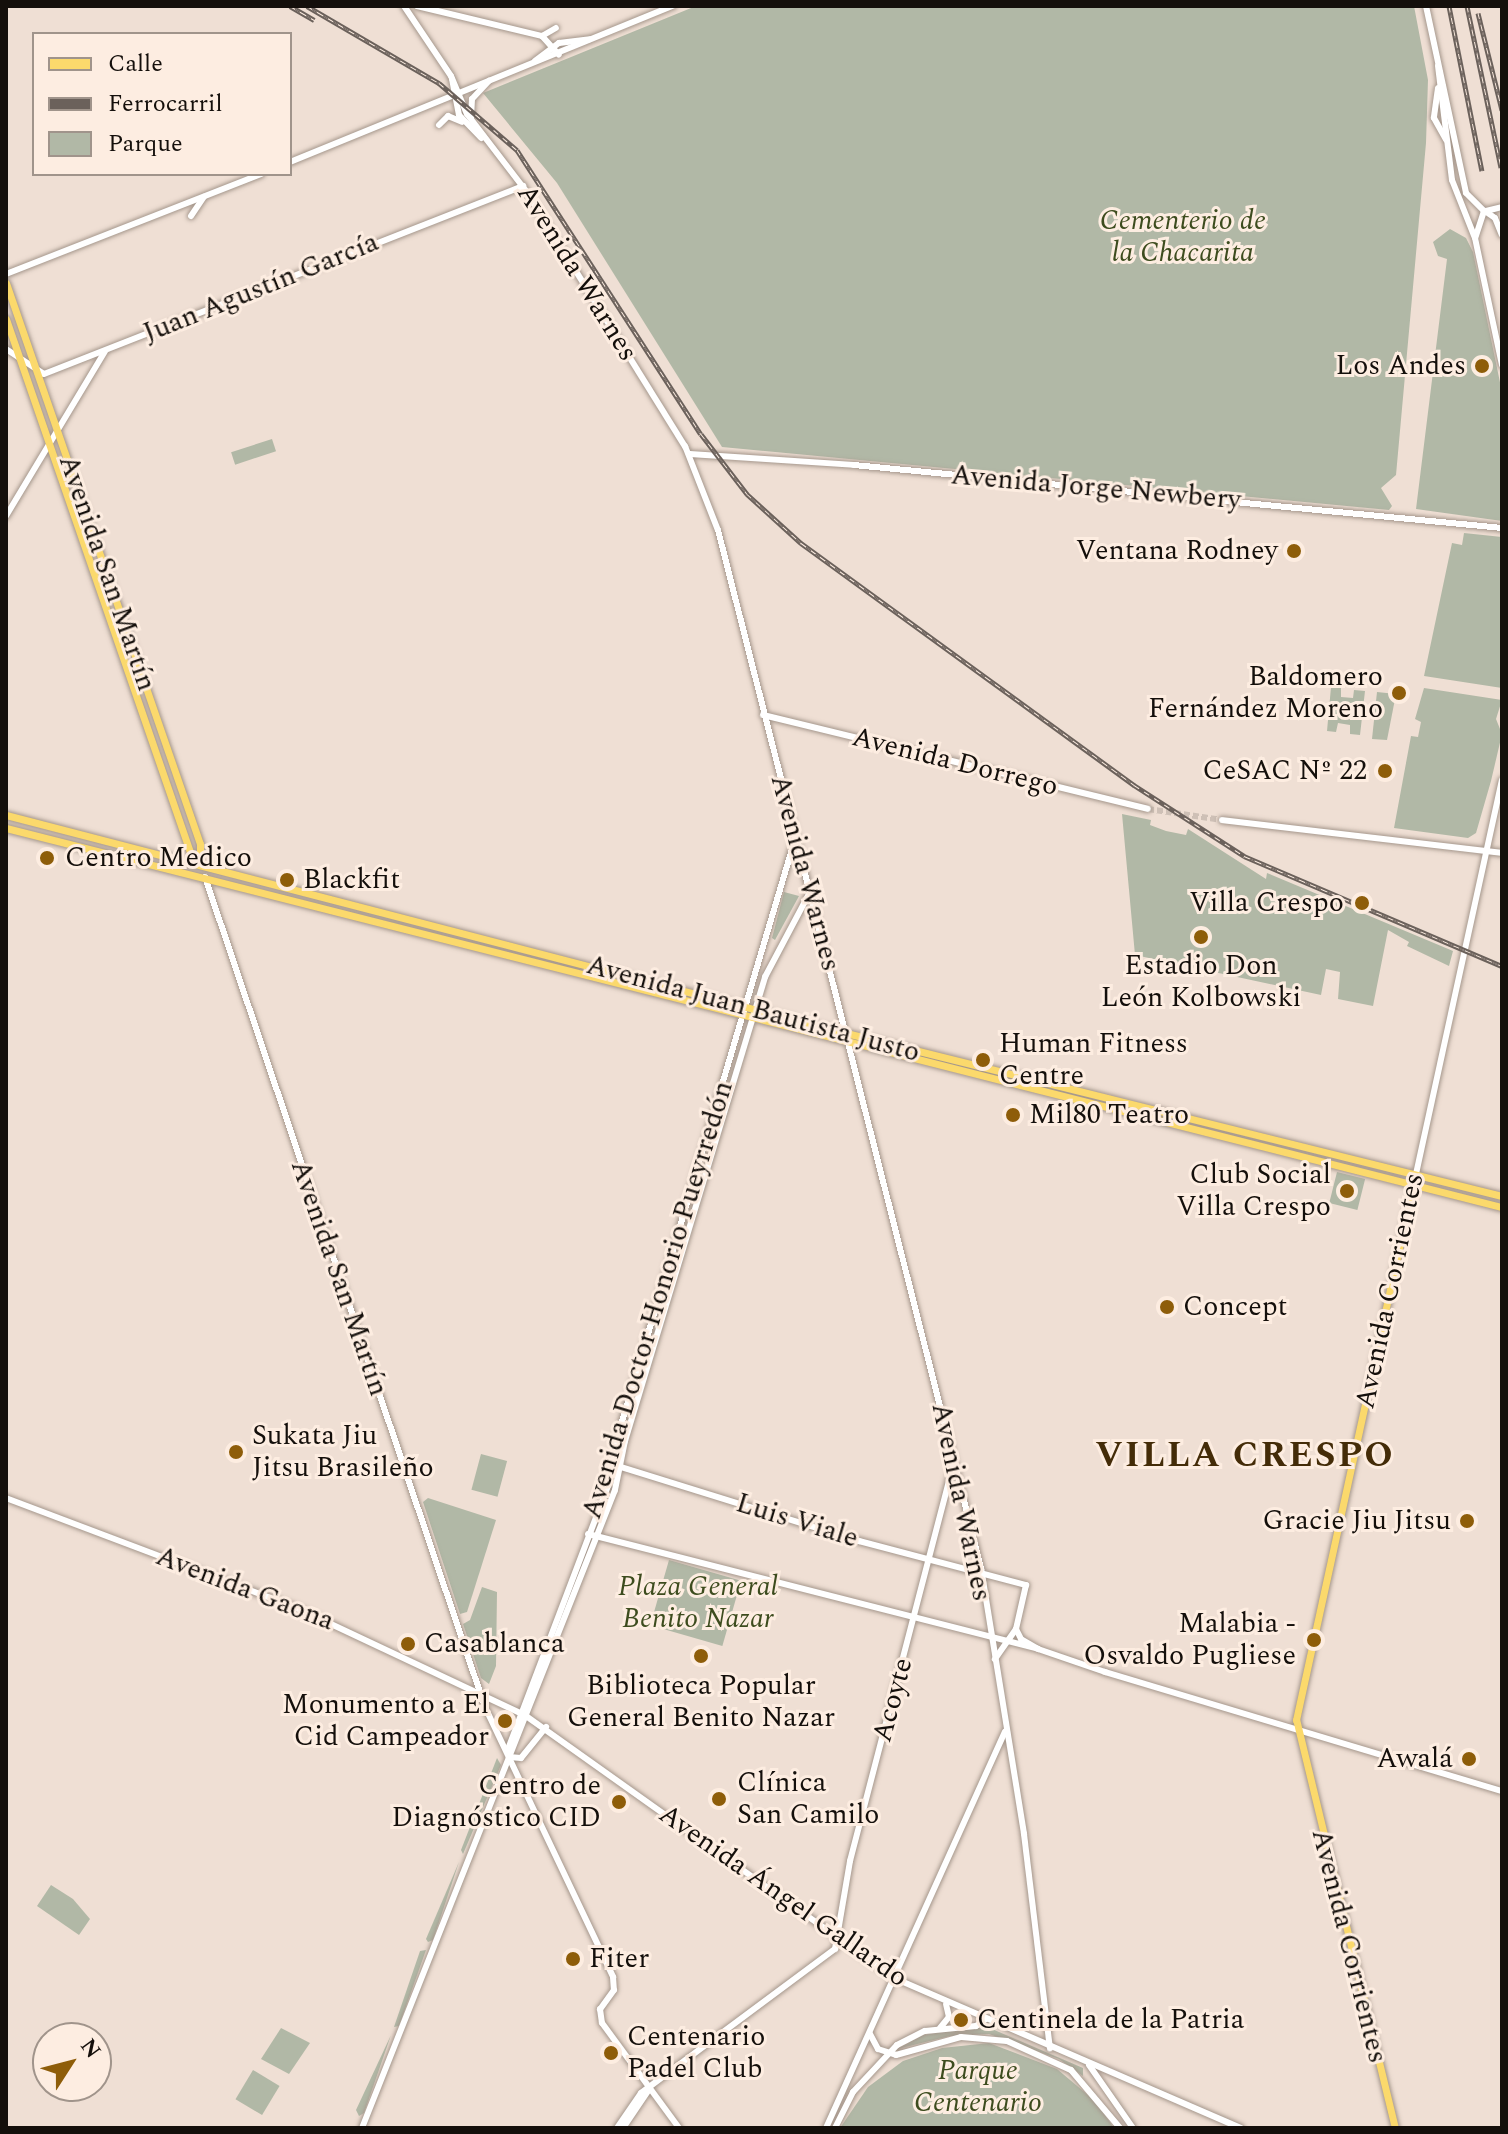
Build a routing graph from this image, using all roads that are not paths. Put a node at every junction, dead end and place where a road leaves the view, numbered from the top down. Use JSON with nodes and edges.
{"nodes":[{"id":1,"x":416,"y":6,"type":"edge"},
{"id":2,"x":673,"y":6,"type":"edge"},
{"id":3,"x":1426,"y":6,"type":"edge"},
{"id":4,"x":405,"y":8,"type":"edge"},
{"id":5,"x":556,"y":28,"type":"dead end"},
{"id":6,"x":542,"y":36,"type":"junction"},
{"id":7,"x":593,"y":39,"type":"junction"},
{"id":8,"x":562,"y":42,"type":"junction"},
{"id":9,"x":551,"y":48,"type":"junction"},
{"id":10,"x":562,"y":54,"type":"junction"},
{"id":11,"x":1439,"y":62,"type":"junction"},
{"id":12,"x":534,"y":63,"type":"junction"},
{"id":13,"x":451,"y":76,"type":"junction"},
{"id":14,"x":490,"y":80,"type":"junction"},
{"id":15,"x":469,"y":86,"type":"junction"},
{"id":16,"x":456,"y":92,"type":"junction"},
{"id":17,"x":1438,"y":110,"type":"junction"},
{"id":18,"x":467,"y":120,"type":"junction"},
{"id":19,"x":439,"y":125,"type":"dead end"},
{"id":20,"x":1454,"y":126,"type":"junction"},
{"id":21,"x":292,"y":161,"type":"edge"},
{"id":22,"x":256,"y":176,"type":"edge"},
{"id":23,"x":523,"y":186,"type":"junction"},
{"id":24,"x":204,"y":197,"type":"junction"},
{"id":25,"x":1502,"y":207,"type":"edge"},
{"id":26,"x":1485,"y":211,"type":"junction"},
{"id":27,"x":191,"y":216,"type":"dead end"},
{"id":28,"x":1501,"y":228,"type":"edge"},
{"id":29,"x":1475,"y":238,"type":"junction"},
{"id":30,"x":6,"y":274,"type":"edge"},
{"id":31,"x":6,"y":283,"type":"edge"},
{"id":32,"x":6,"y":319,"type":"edge"},
{"id":33,"x":6,"y":349,"type":"edge"},
{"id":34,"x":105,"y":351,"type":"junction"},
{"id":35,"x":20,"y":357,"type":"junction"},
{"id":36,"x":1502,"y":365,"type":"edge"},
{"id":37,"x":38,"y":374,"type":"junction"},
{"id":38,"x":58,"y":431,"type":"junction"},
{"id":39,"x":50,"y":443,"type":"junction"},
{"id":40,"x":690,"y":454,"type":"junction"},
{"id":41,"x":6,"y":516,"type":"edge"},
{"id":42,"x":1502,"y":528,"type":"edge"},
{"id":43,"x":763,"y":715,"type":"junction"},
{"id":44,"x":1502,"y":780,"type":"edge"},
{"id":45,"x":1148,"y":809,"type":"tunnel mouth"},
{"id":46,"x":6,"y":815,"type":"edge"},
{"id":47,"x":1222,"y":820,"type":"tunnel mouth"},
{"id":48,"x":6,"y":828,"type":"edge"},
{"id":49,"x":796,"y":838,"type":"junction"},
{"id":50,"x":1485,"y":851,"type":"junction"},
{"id":51,"x":1502,"y":853,"type":"edge"},
{"id":52,"x":200,"y":864,"type":"junction"},
{"id":53,"x":205,"y":877,"type":"junction"},
{"id":54,"x":810,"y":892,"type":"junction"},
{"id":55,"x":798,"y":910,"type":"junction"},
{"id":56,"x":816,"y":914,"type":"junction"},
{"id":57,"x":756,"y":973,"type":"junction"},
{"id":58,"x":765,"y":977,"type":"junction"},
{"id":59,"x":751,"y":1007,"type":"junction"},
{"id":60,"x":748,"y":1019,"type":"junction"},
{"id":61,"x":846,"y":1033,"type":"junction"},
{"id":62,"x":849,"y":1045,"type":"junction"},
{"id":63,"x":1416,"y":1174,"type":"junction"},
{"id":64,"x":1413,"y":1186,"type":"junction"},
{"id":65,"x":1502,"y":1196,"type":"edge"},
{"id":66,"x":1502,"y":1207,"type":"edge"},
{"id":67,"x":955,"y":1459,"type":"junction"},
{"id":68,"x":613,"y":1464,"type":"junction"},
{"id":69,"x":621,"y":1467,"type":"junction"},
{"id":70,"x":6,"y":1498,"type":"edge"},
{"id":71,"x":588,"y":1534,"type":"junction"},
{"id":72,"x":597,"y":1537,"type":"junction"},
{"id":73,"x":928,"y":1560,"type":"junction"},
{"id":74,"x":982,"y":1577,"type":"junction"},
{"id":75,"x":914,"y":1621,"type":"junction"},
{"id":76,"x":1016,"y":1629,"type":"junction"},
{"id":77,"x":988,"y":1638,"type":"junction"},
{"id":78,"x":1005,"y":1642,"type":"junction"},
{"id":79,"x":1038,"y":1649,"type":"junction"},
{"id":80,"x":994,"y":1663,"type":"junction"},
{"id":81,"x":472,"y":1669,"type":"junction"},
{"id":82,"x":464,"y":1684,"type":"junction"},
{"id":83,"x":480,"y":1692,"type":"junction"},
{"id":84,"x":518,"y":1711,"type":"junction"},
{"id":85,"x":526,"y":1716,"type":"junction"},
{"id":86,"x":1006,"y":1726,"type":"junction"},
{"id":87,"x":546,"y":1727,"type":"junction"},
{"id":88,"x":1297,"y":1731,"type":"junction"},
{"id":89,"x":509,"y":1757,"type":"junction"},
{"id":90,"x":1502,"y":1791,"type":"edge"},
{"id":91,"x":835,"y":1937,"type":"junction"},
{"id":92,"x":894,"y":1978,"type":"junction"},
{"id":93,"x":945,"y":2003,"type":"junction"},
{"id":94,"x":986,"y":2019,"type":"junction"},
{"id":95,"x":940,"y":2028,"type":"junction"},
{"id":96,"x":870,"y":2034,"type":"junction"},
{"id":97,"x":1050,"y":2048,"type":"junction"},
{"id":98,"x":889,"y":2054,"type":"junction"},
{"id":99,"x":1089,"y":2065,"type":"junction"},
{"id":100,"x":1084,"y":2081,"type":"junction"},
{"id":101,"x":650,"y":2088,"type":"junction"},
{"id":102,"x":1127,"y":2117,"type":"junction"},
{"id":103,"x":1118,"y":2125,"type":"edge"},
{"id":104,"x":362,"y":2128,"type":"edge"},
{"id":105,"x":620,"y":2128,"type":"edge"},
{"id":106,"x":679,"y":2128,"type":"edge"},
{"id":107,"x":826,"y":2128,"type":"edge"},
{"id":108,"x":835,"y":2128,"type":"edge"},
{"id":109,"x":1133,"y":2128,"type":"edge"},
{"id":110,"x":1241,"y":2128,"type":"edge"},
{"id":111,"x":1395,"y":2128,"type":"edge"}],
"edges":[{"from":1,"to":4,"type":"main road"},
{"from":1,"to":6,"type":"main road"},
{"from":2,"to":7,"type":"main road"},
{"from":3,"to":11,"type":"main road"},
{"from":4,"to":13,"type":"main road","name":"Avenida Warnes"},
{"from":5,"to":6,"type":"main road"},
{"from":6,"to":9,"type":"main road"},
{"from":7,"to":8,"type":"main road"},
{"from":7,"to":10,"type":"main road"},
{"from":8,"to":9,"type":"main road"},
{"from":8,"to":10,"type":"main road"},
{"from":9,"to":10,"type":"main road"},
{"from":9,"to":12,"type":"main road"},
{"from":10,"to":12,"type":"main road"},
{"from":11,"to":17,"type":"main road"},
{"from":11,"to":20,"type":"main road"},
{"from":12,"to":14,"type":"main road"},
{"from":13,"to":15,"type":"main road"},
{"from":13,"to":16,"type":"main road","name":"Avenida Warnes"},
{"from":14,"to":15,"type":"main road"},
{"from":14,"to":18,"type":"main road"},
{"from":15,"to":16,"type":"main road"},
{"from":16,"to":18,"type":"main road","name":"Avenida Warnes"},
{"from":16,"to":21,"type":"main road"},
{"from":17,"to":20,"type":"main road"},
{"from":17,"to":29,"type":"main road"},
{"from":18,"to":19,"type":"main road"},
{"from":18,"to":23,"type":"main road","name":"Avenida Warnes"},
{"from":20,"to":26,"type":"main road"},
{"from":22,"to":24,"type":"main road"},
{"from":23,"to":34,"type":"main road","name":"Juan Agustín García"},
{"from":23,"to":40,"type":"main road","name":"Avenida Warnes"},
{"from":24,"to":27,"type":"main road"},
{"from":24,"to":30,"type":"main road"},
{"from":25,"to":26,"type":"main road"},
{"from":26,"to":28,"type":"main road"},
{"from":26,"to":29,"type":"main road"},
{"from":29,"to":36,"type":"main road"},
{"from":31,"to":37,"type":"main road","name":"Avenida San Martín"},
{"from":32,"to":35,"type":"main road","name":"Avenida San Martín"},
{"from":33,"to":35,"type":"main road"},
{"from":34,"to":37,"type":"main road","name":"Juan Agustín García"},
{"from":34,"to":38,"type":"main road"},
{"from":35,"to":37,"type":"main road"},
{"from":35,"to":39,"type":"main road","name":"Avenida San Martín"},
{"from":37,"to":38,"type":"main road","name":"Avenida San Martín"},
{"from":38,"to":39,"type":"main road"},
{"from":38,"to":52,"type":"main road","name":"Avenida San Martín"},
{"from":39,"to":41,"type":"main road"},
{"from":39,"to":52,"type":"main road","name":"Avenida San Martín"},
{"from":40,"to":42,"type":"main road","name":"Avenida Jorge Newbery"},
{"from":40,"to":43,"type":"main road","name":"Avenida Warnes"},
{"from":43,"to":45,"type":"main road","name":"Avenida Dorrego"},
{"from":43,"to":49,"type":"main road","name":"Avenida Warnes"},
{"from":44,"to":50,"type":"main road","name":"Avenida Corrientes"},
{"from":46,"to":52,"type":"main road","name":"Avenida Juan Bautista Justo"},
{"from":47,"to":50,"type":"main road"},
{"from":48,"to":53,"type":"main road","name":"Avenida Juan Bautista Justo"},
{"from":49,"to":54,"type":"main road","name":"Avenida Warnes"},
{"from":49,"to":57,"type":"main road","name":"Avenida Doctor Honorio Pueyrredón"},
{"from":50,"to":51,"type":"main road"},
{"from":50,"to":63,"type":"main road","name":"Avenida Corrientes"},
{"from":52,"to":53,"type":"main road","name":"Avenida San Martín"},
{"from":52,"to":59,"type":"main road","name":"Avenida Juan Bautista Justo"},
{"from":53,"to":60,"type":"main road","name":"Avenida Juan Bautista Justo"},
{"from":53,"to":81,"type":"main road","name":"Avenida San Martín"},
{"from":54,"to":55,"type":"main road","name":"Avenida Doctor Honorio Pueyrredón"},
{"from":54,"to":56,"type":"main road","name":"Avenida Warnes"},
{"from":55,"to":56,"type":"main road"},
{"from":55,"to":58,"type":"main road","name":"Avenida Doctor Honorio Pueyrredón"},
{"from":56,"to":61,"type":"main road","name":"Avenida Warnes"},
{"from":57,"to":58,"type":"main road"},
{"from":57,"to":59,"type":"main road","name":"Avenida Doctor Honorio Pueyrredón"},
{"from":58,"to":59,"type":"main road","name":"Avenida Doctor Honorio Pueyrredón"},
{"from":59,"to":60,"type":"main road","name":"Avenida Doctor Honorio Pueyrredón"},
{"from":59,"to":61,"type":"main road","name":"Avenida Juan Bautista Justo"},
{"from":60,"to":62,"type":"main road","name":"Avenida Juan Bautista Justo"},
{"from":60,"to":68,"type":"main road","name":"Avenida Doctor Honorio Pueyrredón"},
{"from":60,"to":69,"type":"main road","name":"Avenida Doctor Honorio Pueyrredón"},
{"from":61,"to":62,"type":"main road","name":"Avenida Warnes"},
{"from":61,"to":63,"type":"main road","name":"Avenida Juan Bautista Justo"},
{"from":62,"to":64,"type":"main road","name":"Avenida Juan Bautista Justo"},
{"from":62,"to":67,"type":"main road","name":"Avenida Warnes"},
{"from":63,"to":64,"type":"main road","name":"Avenida Corrientes"},
{"from":63,"to":65,"type":"main road","name":"Avenida Juan Bautista Justo"},
{"from":64,"to":66,"type":"main road","name":"Avenida Juan Bautista Justo"},
{"from":64,"to":88,"type":"main road","name":"Avenida Corrientes"},
{"from":67,"to":73,"type":"main road","name":"Acoyte"},
{"from":67,"to":74,"type":"main road","name":"Avenida Warnes"},
{"from":68,"to":69,"type":"main road","name":"Luis Viale"},
{"from":68,"to":71,"type":"main road","name":"Avenida Doctor Honorio Pueyrredón"},
{"from":69,"to":72,"type":"main road","name":"Avenida Doctor Honorio Pueyrredón"},
{"from":69,"to":73,"type":"main road","name":"Luis Viale"},
{"from":70,"to":82,"type":"main road","name":"Avenida Gaona"},
{"from":71,"to":72,"type":"main road"},
{"from":71,"to":84,"type":"main road","name":"Avenida Doctor Honorio Pueyrredón"},
{"from":72,"to":75,"type":"main road"},
{"from":72,"to":85,"type":"main road","name":"Avenida Doctor Honorio Pueyrredón"},
{"from":73,"to":74,"type":"main road","name":"Luis Viale"},
{"from":73,"to":75,"type":"main road","name":"Acoyte"},
{"from":74,"to":76,"type":"main road","name":"Luis Viale"},
{"from":74,"to":77,"type":"main road","name":"Avenida Warnes"},
{"from":75,"to":77,"type":"main road"},
{"from":75,"to":91,"type":"main road","name":"Acoyte"},
{"from":76,"to":78,"type":"main road"},
{"from":76,"to":79,"type":"main road"},
{"from":77,"to":78,"type":"main road"},
{"from":77,"to":80,"type":"main road","name":"Avenida Warnes"},
{"from":78,"to":79,"type":"main road"},
{"from":78,"to":80,"type":"main road"},
{"from":79,"to":88,"type":"main road"},
{"from":80,"to":86,"type":"main road","name":"Avenida Warnes"},
{"from":81,"to":82,"type":"main road"},
{"from":81,"to":83,"type":"main road","name":"Avenida San Martín"},
{"from":82,"to":83,"type":"main road","name":"Avenida Gaona"},
{"from":83,"to":84,"type":"main road","name":"Avenida Gaona"},
{"from":83,"to":89,"type":"main road"},
{"from":84,"to":85,"type":"main road","name":"Avenida Ángel Gallardo"},
{"from":84,"to":89,"type":"main road","name":"Avenida Doctor Honorio Pueyrredón"},
{"from":85,"to":87,"type":"main road","name":"Avenida Ángel Gallardo"},
{"from":85,"to":89,"type":"main road","name":"Avenida Doctor Honorio Pueyrredón"},
{"from":86,"to":92,"type":"main road"},
{"from":86,"to":97,"type":"main road","name":"Avenida Warnes"},
{"from":87,"to":89,"type":"main road"},
{"from":87,"to":91,"type":"main road","name":"Avenida Ángel Gallardo"},
{"from":88,"to":90,"type":"main road"},
{"from":88,"to":111,"type":"main road","name":"Avenida Corrientes"},
{"from":89,"to":101,"type":"main road"},
{"from":89,"to":104,"type":"main road","name":"Avenida Doctor Honorio Pueyrredón"},
{"from":91,"to":92,"type":"main road","name":"Avenida Ángel Gallardo"},
{"from":91,"to":101,"type":"main road","name":"Acoyte"},
{"from":92,"to":93,"type":"main road","name":"Avenida Ángel Gallardo"},
{"from":92,"to":96,"type":"main road"},
{"from":93,"to":94,"type":"main road","name":"Avenida Ángel Gallardo"},
{"from":93,"to":95,"type":"main road"},
{"from":94,"to":95,"type":"main road"},
{"from":94,"to":97,"type":"main road","name":"Avenida Ángel Gallardo"},
{"from":95,"to":98,"type":"main road"},
{"from":96,"to":98,"type":"main road"},
{"from":96,"to":107,"type":"main road"},
{"from":97,"to":99,"type":"main road","name":"Avenida Ángel Gallardo"},
{"from":98,"to":100,"type":"main road"},
{"from":98,"to":108,"type":"main road"},
{"from":99,"to":100,"type":"main road"},
{"from":99,"to":102,"type":"main road"},
{"from":99,"to":110,"type":"main road","name":"Avenida Ángel Gallardo"},
{"from":100,"to":103,"type":"main road"},
{"from":101,"to":105,"type":"main road","name":"Acoyte"},
{"from":101,"to":106,"type":"main road"},
{"from":102,"to":103,"type":"main road"},
{"from":102,"to":109,"type":"main road"}]}
